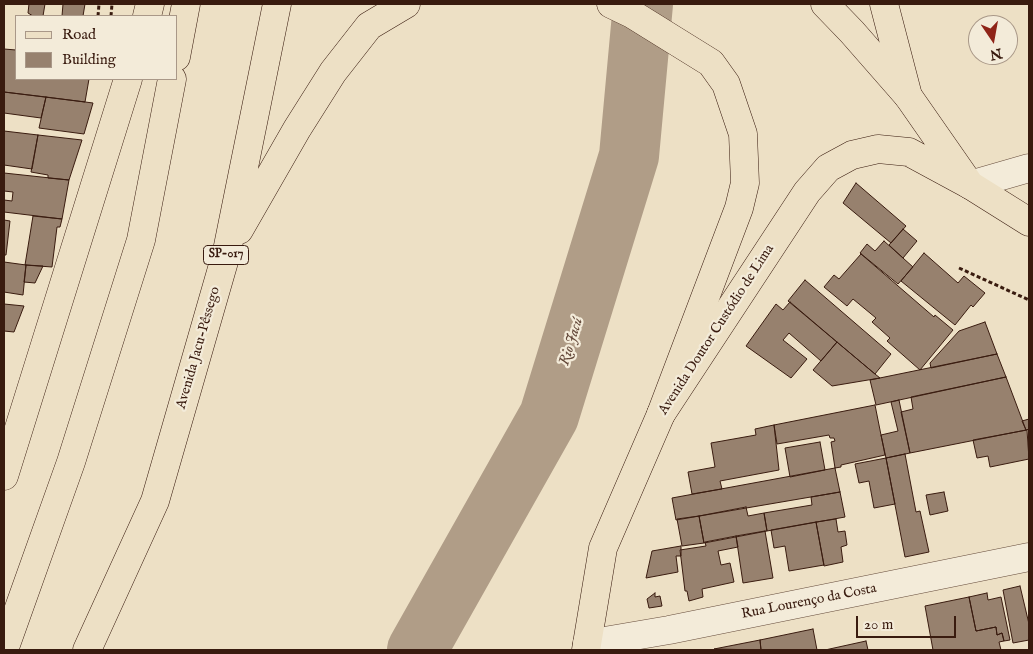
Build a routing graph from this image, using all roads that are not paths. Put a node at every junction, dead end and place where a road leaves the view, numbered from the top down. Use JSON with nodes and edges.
{"nodes":[{"id":1,"x":186,"y":4,"type":"edge"},
{"id":2,"x":277,"y":4,"type":"edge"},
{"id":3,"x":406,"y":4,"type":"edge"},
{"id":4,"x":611,"y":4,"type":"edge"},
{"id":5,"x":825,"y":4,"type":"edge"},
{"id":6,"x":884,"y":4,"type":"edge"},
{"id":7,"x":178,"y":46,"type":"edge"},
{"id":8,"x":128,"y":80,"type":"edge"},
{"id":9,"x":172,"y":80,"type":"edge"},
{"id":10,"x":908,"y":96,"type":"junction"},
{"id":11,"x":1029,"y":168,"type":"edge"},
{"id":12,"x":970,"y":185,"type":"junction"},
{"id":13,"x":1029,"y":222,"type":"edge"},
{"id":14,"x":228,"y":250,"type":"junction"},
{"id":15,"x":661,"y":414,"type":"junction"},
{"id":16,"x":4,"y":476,"type":"edge"},
{"id":17,"x":1029,"y":558,"type":"edge"},
{"id":18,"x":587,"y":647,"type":"edge"},
{"id":19,"x":4,"y":650,"type":"edge"},
{"id":20,"x":87,"y":650,"type":"edge"}],
"edges":[{"from":1,"to":7,"type":"main road"},
{"from":2,"to":14,"type":"main road","name":"Avenida Jacu-Pêssego","number":"SP-017"},
{"from":3,"to":14,"type":"main road"},
{"from":4,"to":15,"type":"main road"},
{"from":5,"to":10,"type":"main road"},
{"from":6,"to":10,"type":"main road"},
{"from":8,"to":16,"type":"main road"},
{"from":9,"to":19,"type":"main road"},
{"from":10,"to":12,"type":"main road"},
{"from":11,"to":12,"type":"street"},
{"from":12,"to":13,"type":"main road","name":"Avenida Doutor Custódio de Lima"},
{"from":12,"to":15,"type":"main road","name":"Avenida Doutor Custódio de Lima"},
{"from":14,"to":20,"type":"main road","name":"Avenida Jacu-Pêssego","number":"SP-017"},
{"from":15,"to":18,"type":"main road","name":"Avenida Doutor Custódio de Lima"},
{"from":17,"to":18,"type":"street","name":"Rua Lourenço da Costa"}]}
